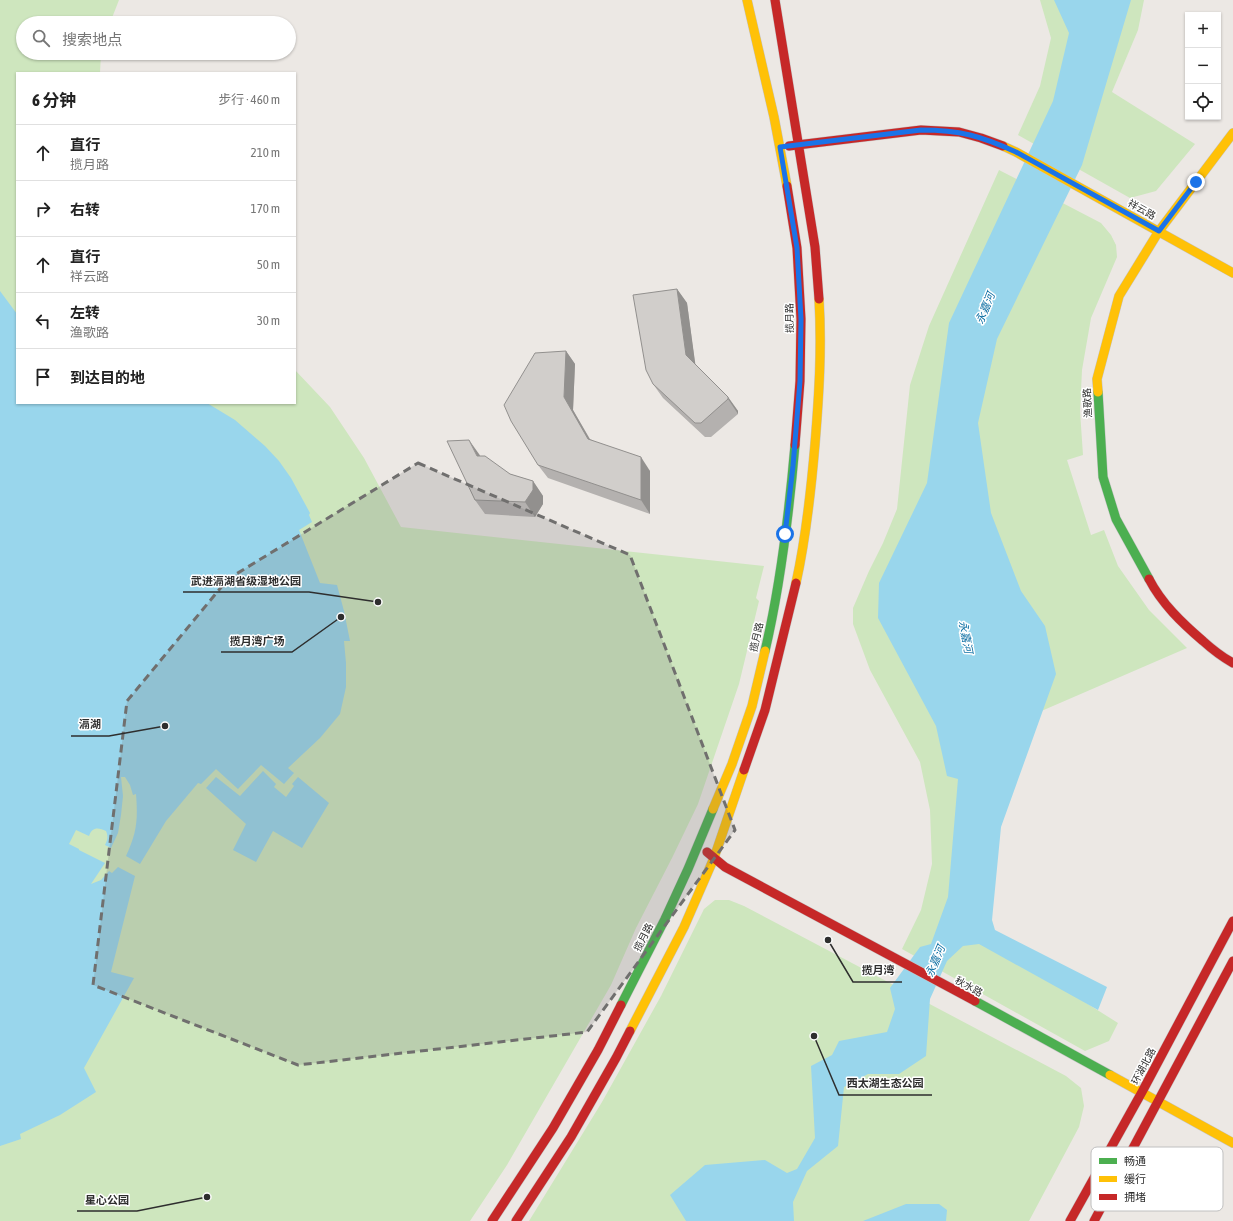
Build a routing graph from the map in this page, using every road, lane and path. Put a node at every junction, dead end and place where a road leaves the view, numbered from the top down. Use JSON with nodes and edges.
{"nodes":[{"id":1,"x":747,"y":0,"type":"edge"},
{"id":2,"x":775,"y":0,"type":"edge"},
{"id":3,"x":1233,"y":133,"type":"edge"},
{"id":4,"x":799,"y":144,"type":"junction"},
{"id":5,"x":780,"y":147,"type":"junction"},
{"id":6,"x":1159,"y":231,"type":"junction"},
{"id":7,"x":1233,"y":273,"type":"edge"},
{"id":8,"x":1233,"y":663,"type":"edge"},
{"id":9,"x":698,"y":845,"type":"junction"},
{"id":10,"x":714,"y":858,"type":"junction"},
{"id":11,"x":1233,"y":921,"type":"edge"},
{"id":12,"x":1233,"y":961,"type":"edge"},
{"id":13,"x":1142,"y":1092,"type":"junction"},
{"id":14,"x":1158,"y":1101,"type":"junction"},
{"id":15,"x":1233,"y":1143,"type":"edge"},
{"id":16,"x":1111,"y":1147,"type":"edge"},
{"id":17,"x":1133,"y":1147,"type":"edge"},
{"id":18,"x":1091,"y":1183,"type":"edge"},
{"id":19,"x":1099,"y":1211,"type":"edge"},
{"id":20,"x":492,"y":1221,"type":"edge"},
{"id":21,"x":516,"y":1221,"type":"edge"},
{"id":22,"x":1070,"y":1221,"type":"edge"},
{"id":23,"x":1094,"y":1221,"type":"edge"}],
"edges":[{"from":1,"to":5,"type":"street","name":"揽月路"},
{"from":2,"to":4,"type":"street"},
{"from":3,"to":6,"type":"street","name":"渔歌路"},
{"from":4,"to":5,"type":"street","name":"祥云路"},
{"from":4,"to":6,"type":"street","name":"祥云路"},
{"from":4,"to":10,"type":"street"},
{"from":5,"to":9,"type":"street","name":"揽月路"},
{"from":6,"to":7,"type":"street","name":"祥云路"},
{"from":6,"to":8,"type":"street","name":"渔歌路"},
{"from":9,"to":10,"type":"street","name":"秋水路"},
{"from":9,"to":20,"type":"street","name":"揽月路"},
{"from":10,"to":13,"type":"street","name":"秋水路"},
{"from":10,"to":21,"type":"street"},
{"from":11,"to":13,"type":"street","name":"环湖北路"},
{"from":12,"to":14,"type":"street"},
{"from":13,"to":14,"type":"street","name":"秋水路"},
{"from":13,"to":16,"type":"street","name":"环湖北路"},
{"from":14,"to":15,"type":"street","name":"秋水路"},
{"from":14,"to":17,"type":"street"},
{"from":18,"to":22,"type":"street","name":"环湖北路"},
{"from":19,"to":23,"type":"street"}]}
